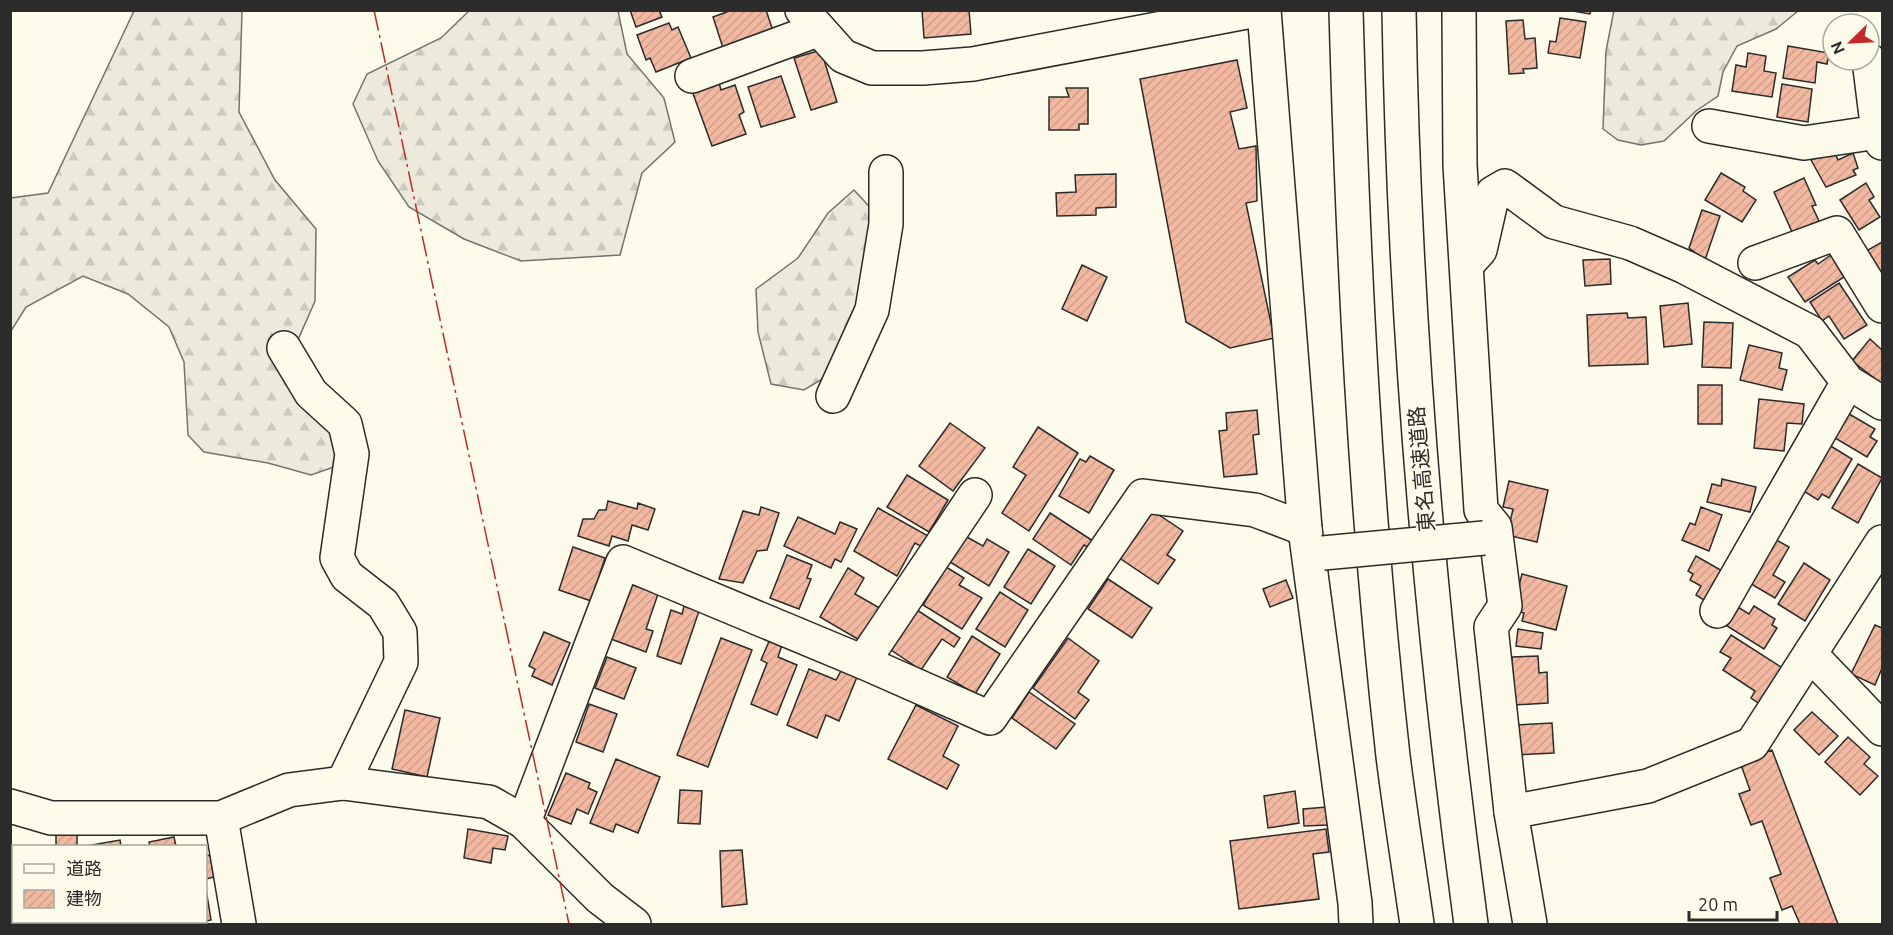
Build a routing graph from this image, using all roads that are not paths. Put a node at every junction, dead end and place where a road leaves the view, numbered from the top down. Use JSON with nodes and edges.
{"nodes":[{"id":1,"x":1257,"y":10,"type":"edge"},
{"id":2,"x":1264,"y":10,"type":"edge"},
{"id":3,"x":1346,"y":10,"type":"edge"},
{"id":4,"x":1399,"y":10,"type":"edge"},
{"id":5,"x":1459,"y":10,"type":"edge"},
{"id":6,"x":810,"y":20,"type":"edge"},
{"id":7,"x":1871,"y":72,"type":"edge"},
{"id":8,"x":692,"y":76,"type":"dead end"},
{"id":9,"x":1709,"y":126,"type":"dead end"},
{"id":10,"x":1880,"y":137,"type":"edge"},
{"id":11,"x":886,"y":172,"type":"dead end"},
{"id":12,"x":1755,"y":263,"type":"dead end"},
{"id":13,"x":1465,"y":265,"type":"junction"},
{"id":14,"x":1882,"y":306,"type":"edge"},
{"id":15,"x":284,"y":348,"type":"dead end"},
{"id":16,"x":1848,"y":382,"type":"junction"},
{"id":17,"x":833,"y":396,"type":"dead end"},
{"id":18,"x":1882,"y":403,"type":"edge"},
{"id":19,"x":975,"y":495,"type":"dead end"},
{"id":20,"x":1484,"y":538,"type":"dead end"},
{"id":21,"x":1314,"y":541,"type":"junction"},
{"id":22,"x":1882,"y":542,"type":"edge"},
{"id":23,"x":1717,"y":611,"type":"dead end"},
{"id":24,"x":1810,"y":654,"type":"junction"},
{"id":25,"x":863,"y":662,"type":"junction"},
{"id":26,"x":1882,"y":729,"type":"edge"},
{"id":27,"x":342,"y":783,"type":"junction"},
{"id":28,"x":10,"y":806,"type":"edge"},
{"id":29,"x":1512,"y":812,"type":"junction"},
{"id":30,"x":221,"y":818,"type":"junction"},
{"id":31,"x":524,"y":822,"type":"junction"},
{"id":32,"x":239,"y":924,"type":"edge"},
{"id":33,"x":634,"y":924,"type":"edge"},
{"id":34,"x":1356,"y":924,"type":"edge"},
{"id":35,"x":1417,"y":924,"type":"edge"},
{"id":36,"x":1471,"y":924,"type":"edge"},
{"id":37,"x":1530,"y":924,"type":"edge"}],
"edges":[{"from":1,"to":6,"type":"main road"},
{"from":2,"to":21,"type":"main road"},
{"from":3,"to":35,"type":"main road"},
{"from":4,"to":36,"type":"main road","name":"東名高速道路"},
{"from":5,"to":13,"type":"main road"},
{"from":6,"to":8,"type":"main road"},
{"from":7,"to":10,"type":"main road"},
{"from":9,"to":10,"type":"main road"},
{"from":11,"to":17,"type":"main road"},
{"from":12,"to":14,"type":"main road"},
{"from":13,"to":16,"type":"main road"},
{"from":13,"to":29,"type":"main road"},
{"from":15,"to":27,"type":"main road"},
{"from":16,"to":18,"type":"main road"},
{"from":16,"to":23,"type":"main road"},
{"from":19,"to":25,"type":"main road"},
{"from":20,"to":21,"type":"main road","bridge":true},
{"from":21,"to":25,"type":"main road"},
{"from":21,"to":34,"type":"main road"},
{"from":22,"to":24,"type":"main road"},
{"from":24,"to":26,"type":"main road"},
{"from":24,"to":29,"type":"main road"},
{"from":25,"to":31,"type":"main road"},
{"from":27,"to":30,"type":"main road"},
{"from":27,"to":31,"type":"main road"},
{"from":28,"to":30,"type":"main road"},
{"from":29,"to":37,"type":"main road"},
{"from":30,"to":32,"type":"main road"},
{"from":31,"to":33,"type":"main road"}]}
